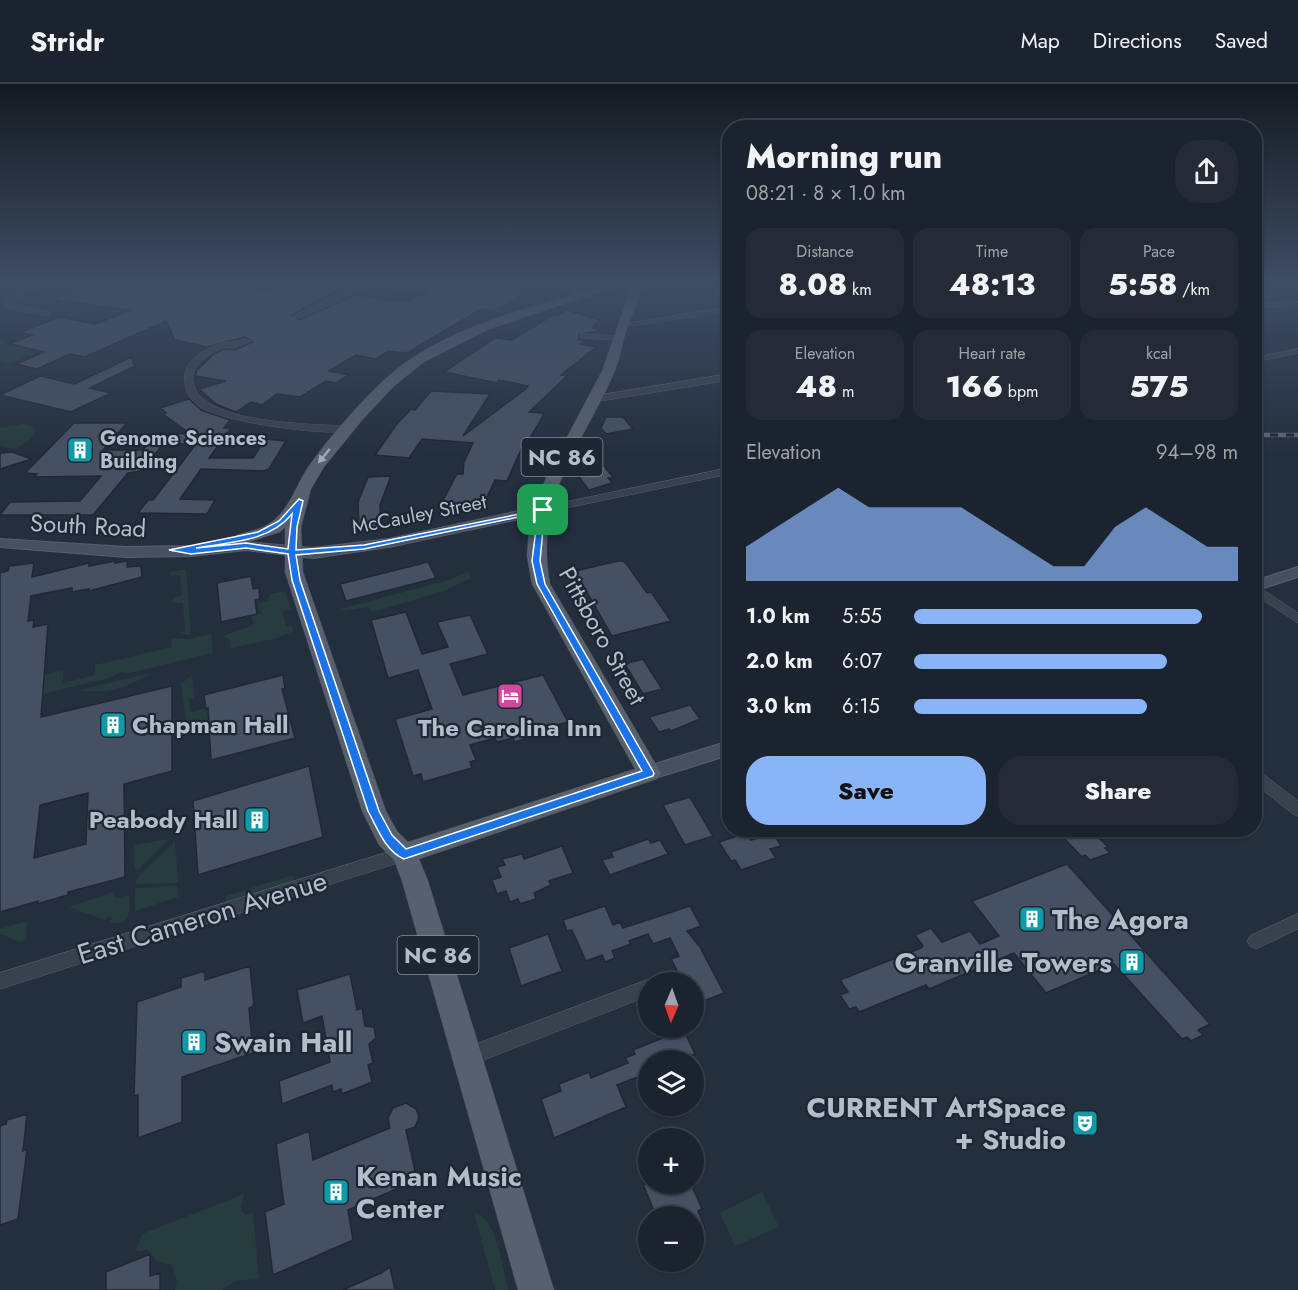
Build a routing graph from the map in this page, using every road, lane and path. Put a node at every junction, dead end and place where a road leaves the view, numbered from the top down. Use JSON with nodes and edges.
{"nodes":[{"id":1,"x":244,"y":341,"type":"edge"},
{"id":2,"x":452,"y":341,"type":"edge"},
{"id":3,"x":618,"y":341,"type":"edge"},
{"id":4,"x":1298,"y":351,"type":"edge"},
{"id":5,"x":1262,"y":358,"type":"edge"},
{"id":6,"x":722,"y":377,"type":"edge"},
{"id":7,"x":594,"y":399,"type":"junction"},
{"id":8,"x":347,"y":429,"type":"junction"},
{"id":9,"x":722,"y":472,"type":"edge"},
{"id":10,"x":299,"y":501,"type":"junction"},
{"id":11,"x":543,"y":510,"type":"junction"},
{"id":12,"x":243,"y":539,"type":"junction"},
{"id":13,"x":0,"y":543,"type":"edge"},
{"id":14,"x":173,"y":550,"type":"junction"},
{"id":15,"x":292,"y":552,"type":"junction"},
{"id":16,"x":1298,"y":572,"type":"edge"},
{"id":17,"x":1262,"y":584,"type":"edge"},
{"id":18,"x":1262,"y":593,"type":"edge"},
{"id":19,"x":1298,"y":619,"type":"edge"},
{"id":20,"x":722,"y":750,"type":"edge"},
{"id":21,"x":649,"y":773,"type":"junction"},
{"id":22,"x":1262,"y":781,"type":"edge"},
{"id":23,"x":1298,"y":810,"type":"edge"},
{"id":24,"x":404,"y":854,"type":"junction"},
{"id":25,"x":1298,"y":921,"type":"edge"},
{"id":26,"x":1256,"y":941,"type":"dead end"},
{"id":27,"x":0,"y":981,"type":"edge"},
{"id":28,"x":638,"y":991,"type":"edge"},
{"id":29,"x":468,"y":1057,"type":"junction"},
{"id":30,"x":536,"y":1290,"type":"edge"}],
"edges":[{"from":1,"to":8,"type":"street"},
{"from":2,"to":8,"type":"main road","number":"NC 86"},
{"from":3,"to":7,"type":"main road","name":"Pittsboro Street","number":"NC 86"},
{"from":4,"to":5,"type":"street"},
{"from":6,"to":7,"type":"street"},
{"from":7,"to":11,"type":"main road","name":"Pittsboro Street","number":"NC 86"},
{"from":8,"to":10,"type":"main road","number":"NC 86","one_way":true},
{"from":9,"to":11,"type":"street","name":"McCauley Street"},
{"from":10,"to":12,"type":"main road"},
{"from":10,"to":15,"type":"main road","number":"NC 86"},
{"from":11,"to":15,"type":"main road","name":"McCauley Street"},
{"from":11,"to":21,"type":"main road","name":"Pittsboro Street","number":"NC 86"},
{"from":12,"to":14,"type":"main road","name":"South Road"},
{"from":12,"to":15,"type":"main road","name":"South Road"},
{"from":13,"to":14,"type":"main road","name":"South Road"},
{"from":14,"to":15,"type":"main road","name":"South Road"},
{"from":15,"to":24,"type":"main road","number":"NC 86"},
{"from":16,"to":17,"type":"main road"},
{"from":18,"to":19,"type":"street"},
{"from":20,"to":21,"type":"main road"},
{"from":21,"to":24,"type":"main road"},
{"from":22,"to":23,"type":"street"},
{"from":24,"to":27,"type":"street","name":"East Cameron Avenue"},
{"from":24,"to":29,"type":"main road","number":"NC 86"},
{"from":25,"to":26,"type":"street"},
{"from":28,"to":29,"type":"street"},
{"from":29,"to":30,"type":"main road","number":"NC 86"}]}
